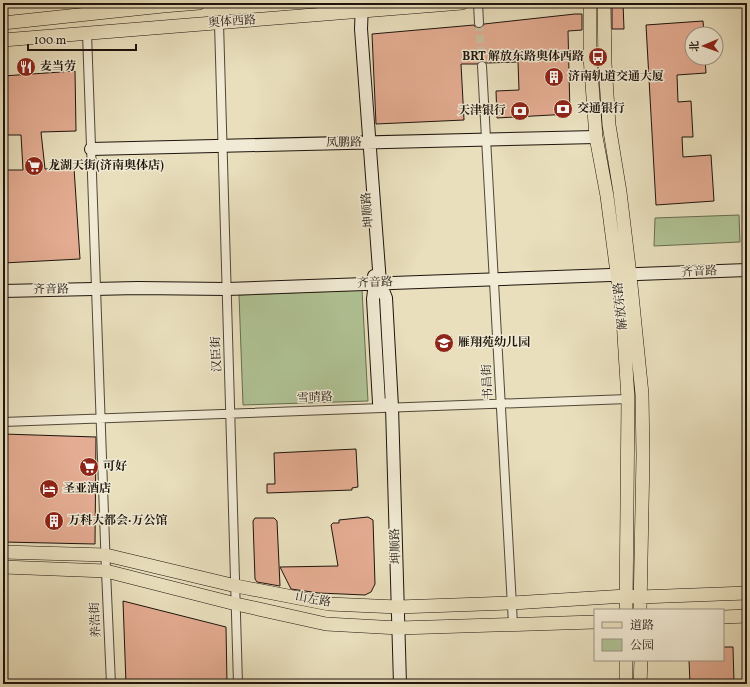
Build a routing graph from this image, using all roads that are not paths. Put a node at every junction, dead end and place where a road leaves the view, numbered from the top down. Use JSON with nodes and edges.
{"nodes":[{"id":1,"x":199,"y":3,"type":"edge"},
{"id":2,"x":462,"y":3,"type":"edge"},
{"id":3,"x":478,"y":3,"type":"edge"},
{"id":4,"x":590,"y":3,"type":"edge"},
{"id":5,"x":604,"y":3,"type":"edge"},
{"id":6,"x":357,"y":7,"type":"edge"},
{"id":7,"x":3,"y":23,"type":"edge"},
{"id":8,"x":219,"y":23,"type":"junction"},
{"id":9,"x":479,"y":23,"type":"tunnel mouth"},
{"id":10,"x":86,"y":33,"type":"junction"},
{"id":11,"x":3,"y":40,"type":"edge"},
{"id":12,"x":482,"y":66,"type":"tunnel mouth"},
{"id":13,"x":596,"y":137,"type":"junction"},
{"id":14,"x":486,"y":140,"type":"junction"},
{"id":15,"x":367,"y":142,"type":"junction"},
{"id":16,"x":223,"y":146,"type":"junction"},
{"id":17,"x":91,"y":149,"type":"junction"},
{"id":18,"x":747,"y":270,"type":"edge"},
{"id":19,"x":624,"y":275,"type":"junction"},
{"id":20,"x":494,"y":280,"type":"junction"},
{"id":21,"x":377,"y":283,"type":"junction"},
{"id":22,"x":96,"y":289,"type":"junction"},
{"id":23,"x":227,"y":289,"type":"junction"},
{"id":24,"x":3,"y":291,"type":"edge"},
{"id":25,"x":628,"y":399,"type":"junction"},
{"id":26,"x":501,"y":403,"type":"junction"},
{"id":27,"x":392,"y":407,"type":"junction"},
{"id":28,"x":231,"y":413,"type":"junction"},
{"id":29,"x":101,"y":418,"type":"junction"},
{"id":30,"x":3,"y":422,"type":"edge"},
{"id":31,"x":3,"y":552,"type":"edge"},
{"id":32,"x":106,"y":555,"type":"junction"},
{"id":33,"x":3,"y":567,"type":"edge"},
{"id":34,"x":106,"y":572,"type":"junction"},
{"id":35,"x":236,"y":586,"type":"junction"},
{"id":36,"x":747,"y":593,"type":"edge"},
{"id":37,"x":626,"y":596,"type":"junction"},
{"id":38,"x":236,"y":604,"type":"junction"},
{"id":39,"x":512,"y":604,"type":"junction"},
{"id":40,"x":640,"y":604,"type":"edge"},
{"id":41,"x":398,"y":607,"type":"junction"},
{"id":42,"x":626,"y":609,"type":"edge"},
{"id":43,"x":747,"y":616,"type":"edge"},
{"id":44,"x":724,"y":617,"type":"edge"},
{"id":45,"x":594,"y":622,"type":"edge"},
{"id":46,"x":513,"y":624,"type":"junction"},
{"id":47,"x":399,"y":628,"type":"junction"},
{"id":48,"x":626,"y":661,"type":"edge"},
{"id":49,"x":641,"y":661,"type":"edge"},
{"id":50,"x":111,"y":684,"type":"edge"},
{"id":51,"x":238,"y":684,"type":"edge"},
{"id":52,"x":400,"y":684,"type":"edge"},
{"id":53,"x":626,"y":684,"type":"edge"},
{"id":54,"x":640,"y":684,"type":"edge"}],
"edges":[{"from":1,"to":7,"type":"main road","name":"奥体西路"},
{"from":2,"to":6,"type":"main road","name":"奥体西路"},
{"from":3,"to":9,"type":"street"},
{"from":4,"to":13,"type":"main road","name":"解放东路"},
{"from":5,"to":19,"type":"main road","name":"解放东路"},
{"from":6,"to":8,"type":"main road","name":"奥体西路"},
{"from":6,"to":15,"type":"street","name":"坤顺路"},
{"from":8,"to":10,"type":"main road","name":"奥体西路"},
{"from":8,"to":16,"type":"street","name":"汉臣街"},
{"from":10,"to":11,"type":"main road","name":"奥体西路"},
{"from":10,"to":17,"type":"street","name":"养浩街"},
{"from":12,"to":14,"type":"street","name":"书昌街"},
{"from":13,"to":14,"type":"street","name":"凤鹏路"},
{"from":13,"to":19,"type":"main road","name":"解放东路"},
{"from":14,"to":15,"type":"street","name":"凤鹏路"},
{"from":14,"to":20,"type":"street","name":"书昌街"},
{"from":15,"to":16,"type":"street","name":"凤鹏路"},
{"from":15,"to":21,"type":"street","name":"坤顺路"},
{"from":16,"to":17,"type":"street","name":"凤鹏路"},
{"from":16,"to":23,"type":"street","name":"汉臣街"},
{"from":17,"to":22,"type":"street","name":"养浩街"},
{"from":18,"to":19,"type":"street","name":"齐音路"},
{"from":19,"to":20,"type":"street","name":"齐音路"},
{"from":19,"to":25,"type":"main road","name":"解放东路"},
{"from":19,"to":40,"type":"main road","name":"解放东路"},
{"from":20,"to":21,"type":"street","name":"齐音路"},
{"from":20,"to":26,"type":"street","name":"书昌街"},
{"from":21,"to":23,"type":"street","name":"齐音路"},
{"from":21,"to":27,"type":"street","name":"坤顺路"},
{"from":22,"to":23,"type":"street","name":"齐音路"},
{"from":22,"to":24,"type":"street","name":"齐音路"},
{"from":22,"to":29,"type":"street","name":"养浩街"},
{"from":23,"to":28,"type":"street","name":"汉臣街"},
{"from":25,"to":26,"type":"street","name":"雪晴路"},
{"from":25,"to":37,"type":"main road","name":"解放东路"},
{"from":26,"to":27,"type":"street","name":"雪晴路"},
{"from":26,"to":39,"type":"street","name":"书昌街"},
{"from":27,"to":28,"type":"street","name":"雪晴路"},
{"from":27,"to":41,"type":"street","name":"坤顺路"},
{"from":28,"to":29,"type":"street","name":"雪晴路"},
{"from":28,"to":35,"type":"street","name":"汉臣街"},
{"from":29,"to":30,"type":"street","name":"雪晴路"},
{"from":29,"to":32,"type":"street","name":"养浩街"},
{"from":31,"to":32,"type":"main road","name":"山左路"},
{"from":32,"to":34,"type":"street","name":"养浩街"},
{"from":32,"to":35,"type":"main road","name":"山左路"},
{"from":33,"to":34,"type":"main road","name":"山左路"},
{"from":34,"to":38,"type":"main road","name":"山左路"},
{"from":34,"to":50,"type":"street","name":"养浩街"},
{"from":35,"to":38,"type":"street","name":"汉臣街"},
{"from":35,"to":41,"type":"main road","name":"山左路"},
{"from":36,"to":40,"type":"main road","name":"山左路"},
{"from":37,"to":39,"type":"main road","name":"山左路"},
{"from":37,"to":40,"type":"main road","name":"山左路"},
{"from":37,"to":42,"type":"main road","name":"解放东路"},
{"from":38,"to":47,"type":"main road","name":"山左路"},
{"from":38,"to":51,"type":"street","name":"汉臣街"},
{"from":39,"to":41,"type":"main road","name":"山左路"},
{"from":39,"to":46,"type":"street","name":"书昌街"},
{"from":41,"to":47,"type":"street","name":"坤顺路"},
{"from":43,"to":44,"type":"main road"},
{"from":45,"to":46,"type":"main road","name":"山左路"},
{"from":46,"to":47,"type":"main road","name":"山左路"},
{"from":47,"to":52,"type":"street","name":"坤顺路"},
{"from":48,"to":53,"type":"main road"},
{"from":49,"to":54,"type":"main road"}]}
